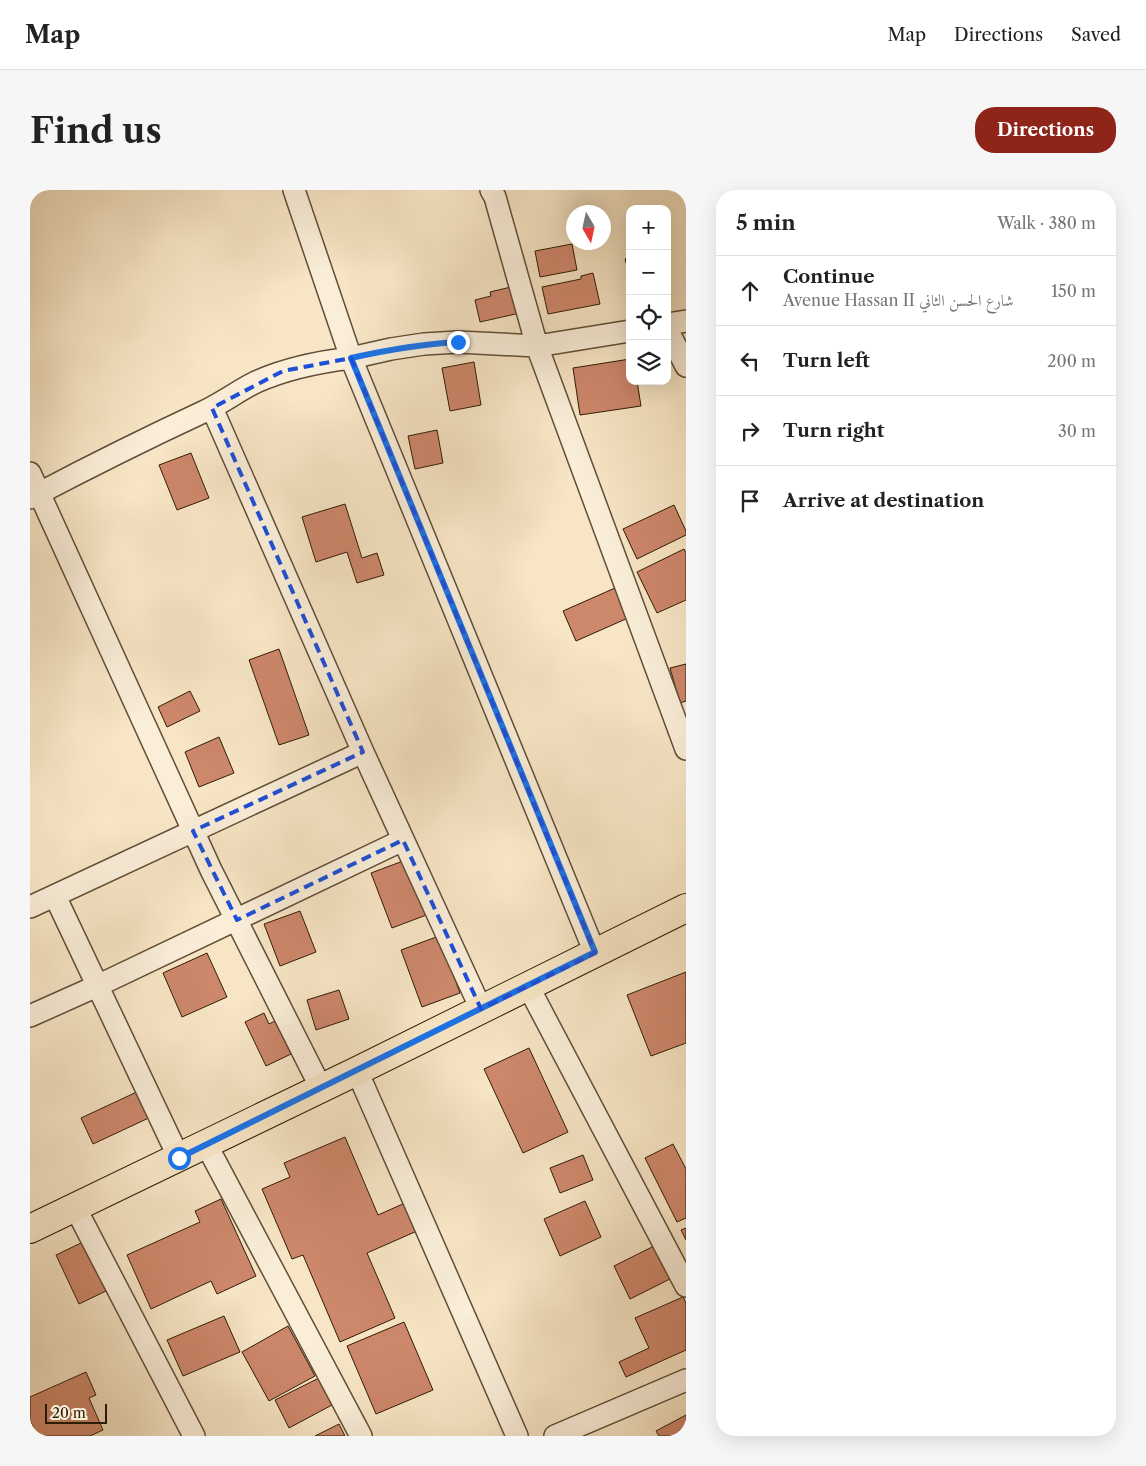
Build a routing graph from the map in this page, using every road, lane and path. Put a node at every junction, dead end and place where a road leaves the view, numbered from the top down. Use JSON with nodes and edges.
{"nodes":[{"id":1,"x":294,"y":190,"type":"edge"},
{"id":2,"x":491,"y":190,"type":"edge"},
{"id":3,"x":686,"y":321,"type":"edge"},
{"id":4,"x":671,"y":323,"type":"edge"},
{"id":5,"x":626,"y":332,"type":"edge"},
{"id":6,"x":671,"y":337,"type":"edge"},
{"id":7,"x":537,"y":346,"type":"junction"},
{"id":8,"x":351,"y":358,"type":"junction"},
{"id":9,"x":686,"y":366,"type":"edge"},
{"id":10,"x":212,"y":408,"type":"junction"},
{"id":11,"x":30,"y":473,"type":"edge"},
{"id":12,"x":34,"y":495,"type":"edge"},
{"id":13,"x":686,"y":749,"type":"edge"},
{"id":14,"x":362,"y":752,"type":"junction"},
{"id":15,"x":193,"y":831,"type":"junction"},
{"id":16,"x":403,"y":840,"type":"junction"},
{"id":17,"x":55,"y":896,"type":"junction"},
{"id":18,"x":30,"y":908,"type":"edge"},
{"id":19,"x":686,"y":908,"type":"edge"},
{"id":20,"x":236,"y":920,"type":"junction"},
{"id":21,"x":595,"y":952,"type":"junction"},
{"id":22,"x":97,"y":986,"type":"junction"},
{"id":23,"x":528,"y":986,"type":"junction"},
{"id":24,"x":481,"y":1009,"type":"junction"},
{"id":25,"x":30,"y":1016,"type":"edge"},
{"id":26,"x":357,"y":1071,"type":"junction"},
{"id":27,"x":321,"y":1088,"type":"junction"},
{"id":28,"x":206,"y":1144,"type":"junction"},
{"id":29,"x":179,"y":1158,"type":"junction"},
{"id":30,"x":76,"y":1209,"type":"junction"},
{"id":31,"x":30,"y":1230,"type":"edge"},
{"id":32,"x":686,"y":1286,"type":"edge"},
{"id":33,"x":686,"y":1380,"type":"edge"},
{"id":34,"x":194,"y":1436,"type":"edge"},
{"id":35,"x":361,"y":1436,"type":"edge"},
{"id":36,"x":517,"y":1436,"type":"edge"},
{"id":37,"x":555,"y":1436,"type":"edge"}],
"edges":[{"from":1,"to":8,"type":"street"},
{"from":2,"to":7,"type":"street"},
{"from":3,"to":4,"type":"street"},
{"from":5,"to":7,"type":"street"},
{"from":6,"to":9,"type":"street"},
{"from":7,"to":8,"type":"street"},
{"from":7,"to":13,"type":"street"},
{"from":8,"to":10,"type":"street"},
{"from":8,"to":21,"type":"street"},
{"from":10,"to":12,"type":"street"},
{"from":10,"to":14,"type":"street"},
{"from":11,"to":12,"type":"street"},
{"from":12,"to":15,"type":"street"},
{"from":14,"to":15,"type":"street"},
{"from":14,"to":16,"type":"street"},
{"from":15,"to":17,"type":"street"},
{"from":15,"to":20,"type":"street"},
{"from":16,"to":20,"type":"street"},
{"from":16,"to":24,"type":"street"},
{"from":17,"to":18,"type":"street"},
{"from":17,"to":22,"type":"street"},
{"from":19,"to":21,"type":"main road"},
{"from":20,"to":22,"type":"street"},
{"from":20,"to":27,"type":"street"},
{"from":21,"to":23,"type":"main road"},
{"from":22,"to":25,"type":"street"},
{"from":22,"to":29,"type":"street"},
{"from":23,"to":24,"type":"main road"},
{"from":23,"to":32,"type":"street"},
{"from":24,"to":26,"type":"main road"},
{"from":26,"to":27,"type":"main road"},
{"from":26,"to":36,"type":"street"},
{"from":27,"to":28,"type":"main road"},
{"from":28,"to":29,"type":"main road"},
{"from":28,"to":35,"type":"street"},
{"from":29,"to":30,"type":"main road"},
{"from":30,"to":31,"type":"main road"},
{"from":30,"to":34,"type":"street"},
{"from":33,"to":37,"type":"street"}]}
